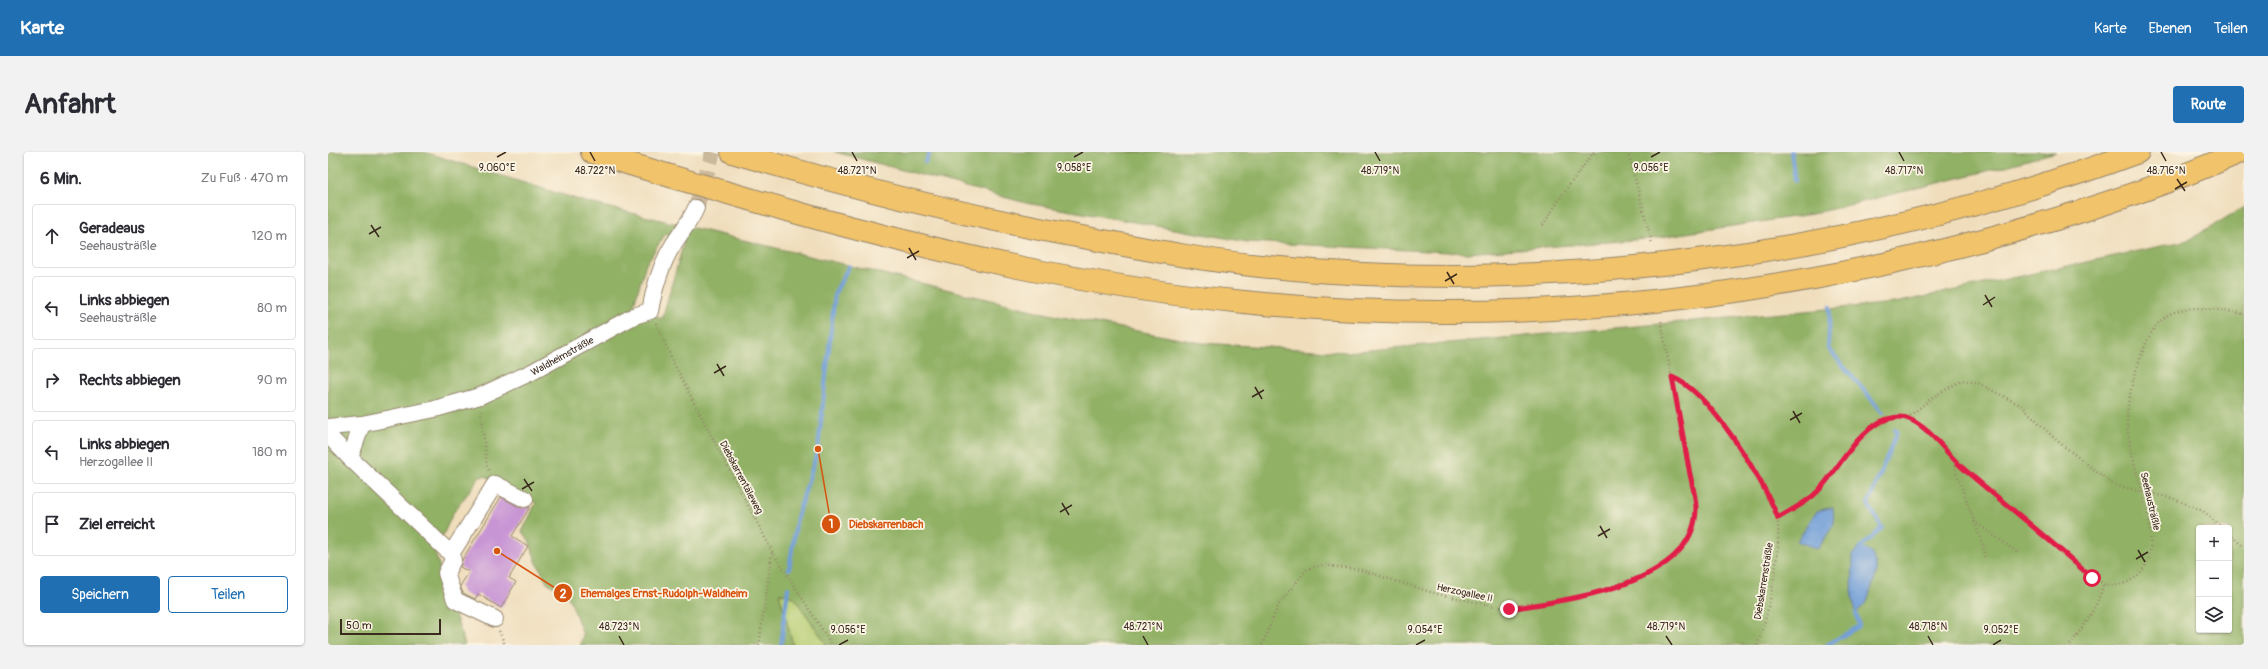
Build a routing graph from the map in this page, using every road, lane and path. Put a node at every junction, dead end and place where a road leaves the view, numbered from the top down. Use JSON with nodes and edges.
{"nodes":[{"id":1,"x":592,"y":152,"type":"edge"},
{"id":2,"x":732,"y":152,"type":"edge"},
{"id":3,"x":1594,"y":152,"type":"edge"},
{"id":4,"x":1628,"y":152,"type":"edge"},
{"id":5,"x":2138,"y":152,"type":"edge"},
{"id":6,"x":2240,"y":152,"type":"edge"},
{"id":7,"x":696,"y":208,"type":"tunnel mouth"},
{"id":8,"x":1543,"y":225,"type":"dead end"},
{"id":9,"x":1652,"y":243,"type":"dead end"},
{"id":10,"x":650,"y":311,"type":"junction"},
{"id":11,"x":2244,"y":314,"type":"edge"},
{"id":12,"x":1661,"y":321,"type":"dead end"},
{"id":13,"x":1672,"y":377,"type":"junction"},
{"id":14,"x":480,"y":396,"type":"junction"},
{"id":15,"x":1907,"y":418,"type":"junction"},
{"id":16,"x":362,"y":424,"type":"junction"},
{"id":17,"x":328,"y":427,"type":"edge"},
{"id":18,"x":328,"y":435,"type":"edge"},
{"id":19,"x":350,"y":458,"type":"junction"},
{"id":20,"x":1955,"y":460,"type":"junction"},
{"id":21,"x":487,"y":467,"type":"dead end"},
{"id":22,"x":2140,"y":489,"type":"junction"},
{"id":23,"x":525,"y":499,"type":"dead end"},
{"id":24,"x":1778,"y":518,"type":"junction"},
{"id":25,"x":1974,"y":521,"type":"junction"},
{"id":26,"x":2219,"y":525,"type":"edge"},
{"id":27,"x":2232,"y":537,"type":"edge"},
{"id":28,"x":2244,"y":547,"type":"edge"},
{"id":29,"x":772,"y":551,"type":"junction"},
{"id":30,"x":2018,"y":553,"type":"dead end"},
{"id":31,"x":451,"y":554,"type":"junction"},
{"id":32,"x":1985,"y":559,"type":"dead end"},
{"id":33,"x":2103,"y":585,"type":"junction"},
{"id":34,"x":495,"y":619,"type":"dead end"},
{"id":35,"x":759,"y":645,"type":"edge"},
{"id":36,"x":832,"y":645,"type":"edge"},
{"id":37,"x":1262,"y":645,"type":"edge"},
{"id":38,"x":1757,"y":645,"type":"edge"},
{"id":39,"x":2070,"y":645,"type":"edge"}],
"edges":[{"from":1,"to":6,"type":"highway"},
{"from":2,"to":5,"type":"highway"},
{"from":3,"to":8,"type":"path"},
{"from":4,"to":9,"type":"path"},
{"from":7,"to":10,"type":"lane"},
{"from":10,"to":14,"type":"lane","name":"Waldheimsträßle"},
{"from":10,"to":29,"type":"path","name":"Diebskarrentäleweg"},
{"from":11,"to":22,"type":"path","name":"Seehausträßle"},
{"from":12,"to":13,"type":"path","name":"Herzogallee II"},
{"from":13,"to":24,"type":"path"},
{"from":13,"to":37,"type":"path","name":"Herzogallee II"},
{"from":14,"to":16,"type":"lane","name":"Waldheimsträßle"},
{"from":14,"to":21,"type":"path"},
{"from":15,"to":20,"type":"path"},
{"from":15,"to":22,"type":"path"},
{"from":15,"to":24,"type":"path"},
{"from":16,"to":17,"type":"lane","name":"Waldheimsträßle"},
{"from":16,"to":19,"type":"lane"},
{"from":18,"to":19,"type":"lane"},
{"from":19,"to":31,"type":"lane"},
{"from":20,"to":25,"type":"path"},
{"from":20,"to":33,"type":"path"},
{"from":22,"to":26,"type":"path"},
{"from":22,"to":33,"type":"path","name":"Seehausträßle"},
{"from":23,"to":31,"type":"lane"},
{"from":24,"to":38,"type":"path","name":"Diebskarrensträßle"},
{"from":25,"to":30,"type":"path"},
{"from":25,"to":32,"type":"path"},
{"from":27,"to":28,"type":"path"},
{"from":29,"to":35,"type":"path"},
{"from":29,"to":36,"type":"path","name":"Diebskarrentäleweg"},
{"from":31,"to":34,"type":"lane"},
{"from":33,"to":39,"type":"path"}]}
